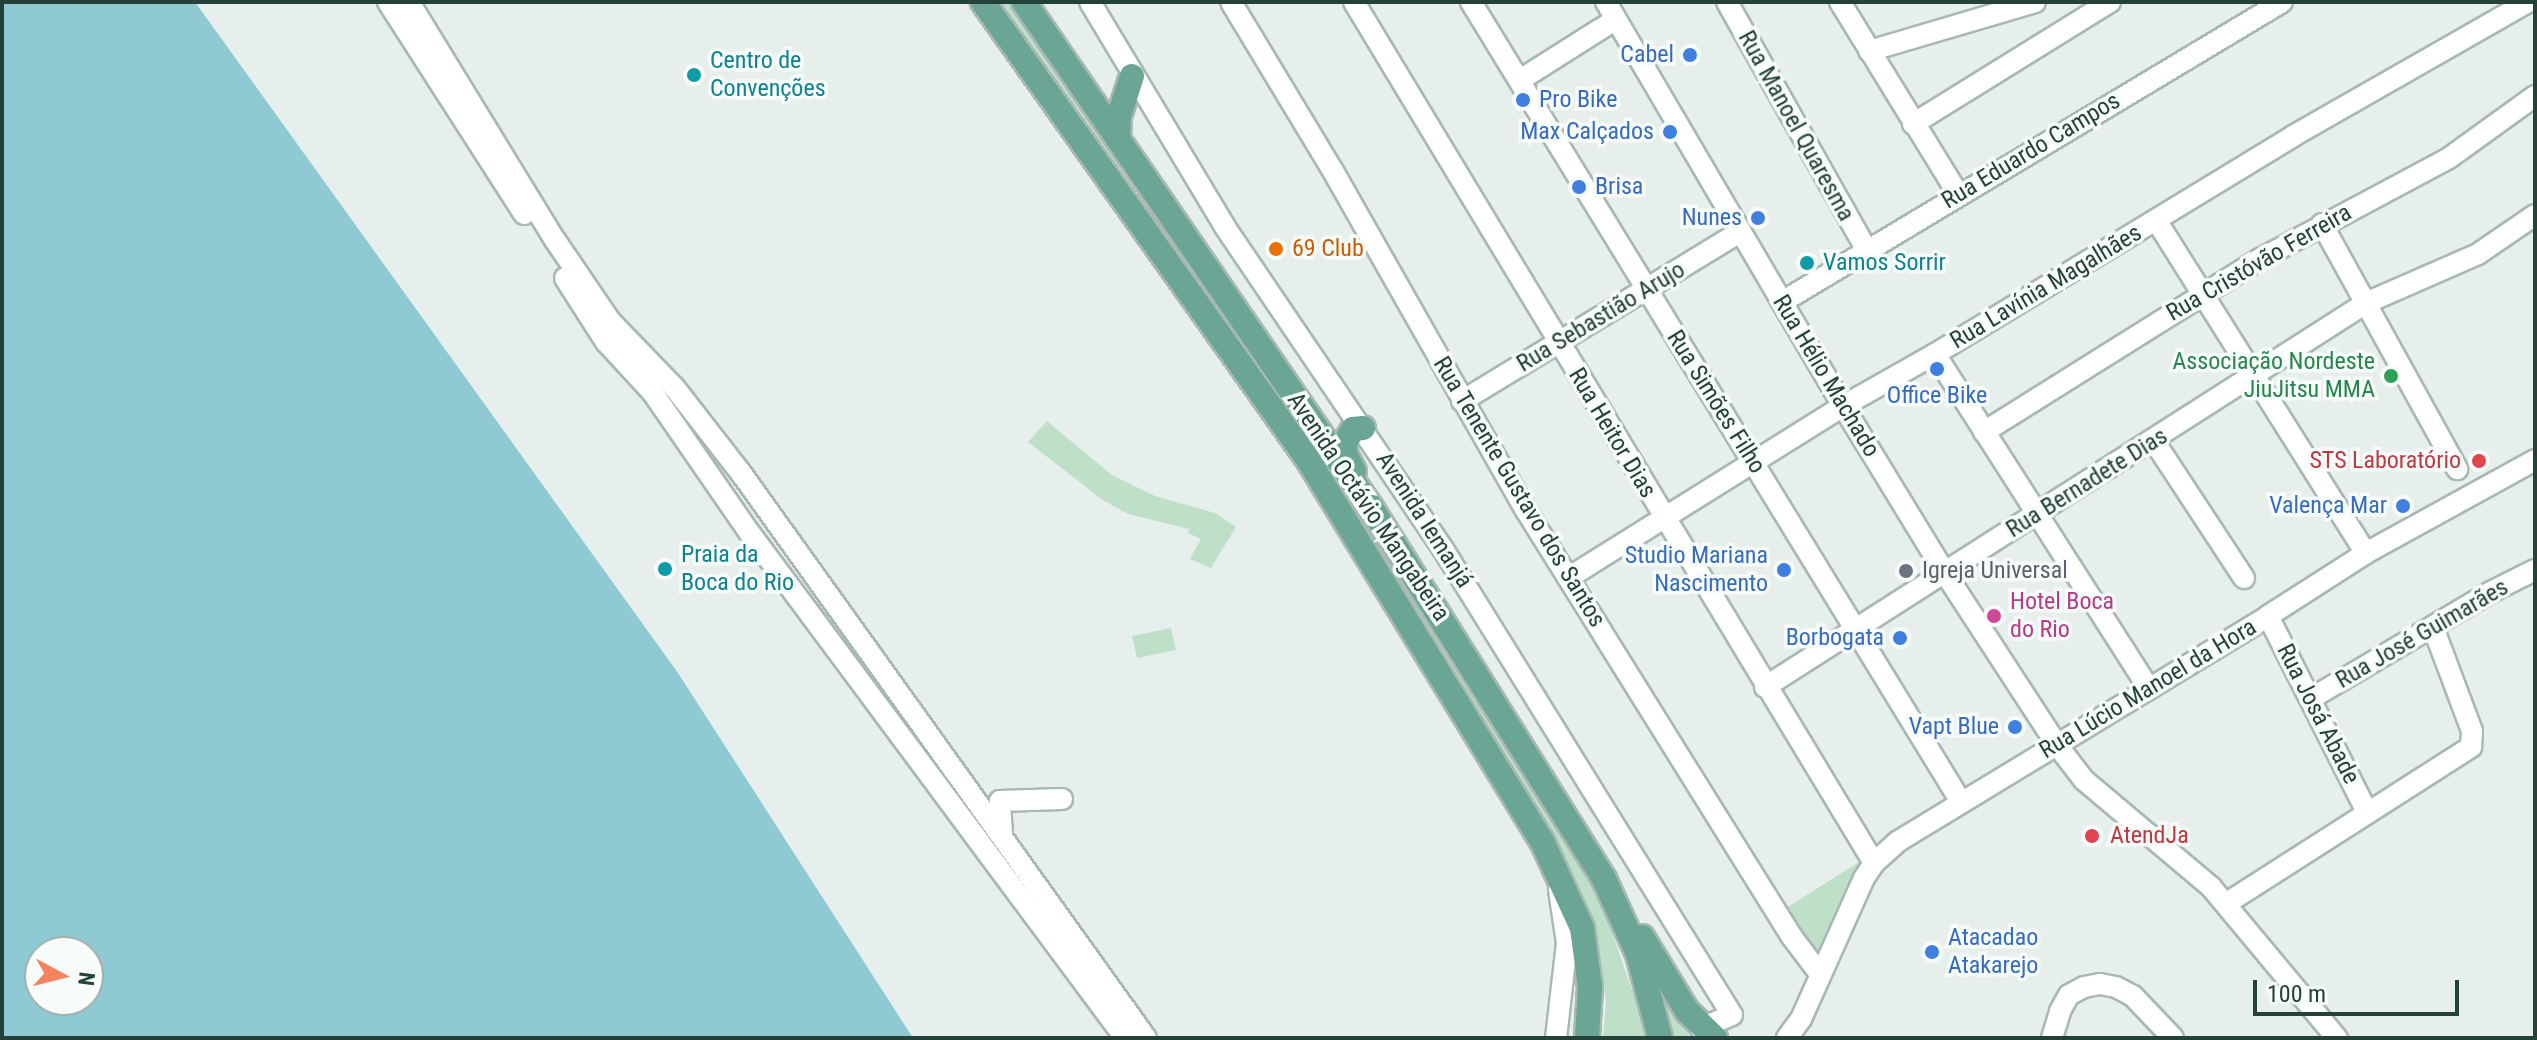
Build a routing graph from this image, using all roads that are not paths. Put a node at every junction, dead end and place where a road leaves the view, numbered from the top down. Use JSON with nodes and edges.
{"nodes":[{"id":1,"x":388,"y":2,"type":"edge"},
{"id":2,"x":409,"y":2,"type":"edge"},
{"id":3,"x":983,"y":2,"type":"edge"},
{"id":4,"x":1024,"y":2,"type":"edge"},
{"id":5,"x":1090,"y":2,"type":"edge"},
{"id":6,"x":1231,"y":2,"type":"edge"},
{"id":7,"x":1354,"y":2,"type":"edge"},
{"id":8,"x":1471,"y":2,"type":"edge"},
{"id":9,"x":1727,"y":2,"type":"edge"},
{"id":10,"x":1840,"y":2,"type":"edge"},
{"id":11,"x":2035,"y":2,"type":"edge"},
{"id":12,"x":2110,"y":2,"type":"edge"},
{"id":13,"x":2282,"y":2,"type":"edge"},
{"id":14,"x":2528,"y":2,"type":"edge"},
{"id":15,"x":1610,"y":11,"type":"edge"},
{"id":16,"x":1869,"y":51,"type":"junction"},
{"id":17,"x":1132,"y":76,"type":"junction"},
{"id":18,"x":1520,"y":80,"type":"junction"},
{"id":19,"x":2535,"y":96,"type":"edge"},
{"id":20,"x":1913,"y":124,"type":"junction"},
{"id":21,"x":1118,"y":139,"type":"junction"},
{"id":22,"x":1958,"y":194,"type":"junction"},
{"id":23,"x":2535,"y":215,"type":"edge"},
{"id":24,"x":2156,"y":220,"type":"junction"},
{"id":25,"x":2322,"y":224,"type":"junction"},
{"id":26,"x":1740,"y":232,"type":"junction"},
{"id":27,"x":1866,"y":249,"type":"junction"},
{"id":28,"x":1646,"y":290,"type":"junction"},
{"id":29,"x":2203,"y":293,"type":"junction"},
{"id":30,"x":1782,"y":302,"type":"junction"},
{"id":31,"x":2366,"y":303,"type":"junction"},
{"id":32,"x":1558,"y":345,"type":"junction"},
{"id":33,"x":1935,"y":354,"type":"junction"},
{"id":34,"x":2256,"y":374,"type":"junction"},
{"id":35,"x":1462,"y":401,"type":"junction"},
{"id":36,"x":1843,"y":406,"type":"junction"},
{"id":37,"x":1363,"y":428,"type":"junction"},
{"id":38,"x":1984,"y":432,"type":"junction"},
{"id":39,"x":2154,"y":441,"type":"junction"},
{"id":40,"x":2535,"y":460,"type":"edge"},
{"id":41,"x":1752,"y":461,"type":"junction"},
{"id":42,"x":2457,"y":469,"type":"dead end"},
{"id":43,"x":1372,"y":509,"type":"junction"},
{"id":44,"x":2036,"y":515,"type":"junction"},
{"id":45,"x":1663,"y":516,"type":"junction"},
{"id":46,"x":2366,"y":553,"type":"junction"},
{"id":47,"x":2535,"y":570,"type":"edge"},
{"id":48,"x":1945,"y":573,"type":"junction"},
{"id":49,"x":1568,"y":578,"type":"junction"},
{"id":50,"x":2244,"y":578,"type":"dead end"},
{"id":51,"x":2268,"y":616,"type":"junction"},
{"id":52,"x":2433,"y":627,"type":"junction"},
{"id":53,"x":1857,"y":628,"type":"junction"},
{"id":54,"x":1765,"y":687,"type":"junction"},
{"id":55,"x":2149,"y":688,"type":"junction"},
{"id":56,"x":2310,"y":699,"type":"junction"},
{"id":57,"x":2057,"y":745,"type":"junction"},
{"id":58,"x":1062,"y":799,"type":"dead end"},
{"id":59,"x":1961,"y":802,"type":"junction"},
{"id":60,"x":2367,"y":812,"type":"junction"},
{"id":61,"x":1002,"y":834,"type":"junction"},
{"id":62,"x":1542,"y":841,"type":"junction"},
{"id":63,"x":983,"y":847,"type":"junction"},
{"id":64,"x":1874,"y":863,"type":"junction"},
{"id":65,"x":1604,"y":879,"type":"junction"},
{"id":66,"x":2227,"y":903,"type":"junction"},
{"id":67,"x":1816,"y":983,"type":"junction"},
{"id":68,"x":1708,"y":1033,"type":"edge"},
{"id":69,"x":1125,"y":1038,"type":"edge"},
{"id":70,"x":1146,"y":1038,"type":"edge"},
{"id":71,"x":1556,"y":1038,"type":"edge"},
{"id":72,"x":1587,"y":1038,"type":"edge"},
{"id":73,"x":1660,"y":1038,"type":"edge"},
{"id":74,"x":1787,"y":1038,"type":"edge"},
{"id":75,"x":1806,"y":1038,"type":"edge"},
{"id":76,"x":2052,"y":1038,"type":"edge"},
{"id":77,"x":2173,"y":1038,"type":"edge"},
{"id":78,"x":2337,"y":1038,"type":"edge"}],
"edges":[{"from":1,"to":63,"type":"street"},
{"from":2,"to":61,"type":"street"},
{"from":3,"to":62,"type":"main road","name":"Avenida Octávio Mangabeira"},
{"from":4,"to":21,"type":"main road","name":"Avenida Octávio Mangabeira"},
{"from":5,"to":17,"type":"street","name":"Avenida Iemanjá"},
{"from":6,"to":35,"type":"street","name":"Rua Tenente Gustavo dos Santos"},
{"from":7,"to":32,"type":"street","name":"Rua Heitor Dias"},
{"from":8,"to":18,"type":"street","name":"Rua Simões Filho"},
{"from":9,"to":27,"type":"street","name":"Rua Manoel Quaresma"},
{"from":10,"to":16,"type":"street"},
{"from":11,"to":16,"type":"street"},
{"from":12,"to":20,"type":"street"},
{"from":13,"to":22,"type":"street","name":"Rua Eduardo Campos"},
{"from":14,"to":24,"type":"street","name":"Rua Lavínia Magalhães"},
{"from":15,"to":18,"type":"street"},
{"from":15,"to":26,"type":"street","name":"Rua Hélio Machado"},
{"from":16,"to":20,"type":"street"},
{"from":17,"to":21,"type":"main road"},
{"from":17,"to":37,"type":"street","name":"Avenida Iemanjá"},
{"from":18,"to":28,"type":"street","name":"Rua Simões Filho"},
{"from":19,"to":25,"type":"street","name":"Rua Cristóvão Ferreira"},
{"from":20,"to":22,"type":"street"},
{"from":21,"to":43,"type":"main road","name":"Avenida Octávio Mangabeira"},
{"from":22,"to":27,"type":"street","name":"Rua Eduardo Campos"},
{"from":23,"to":31,"type":"street","name":"Rua Bernadete Dias"},
{"from":24,"to":29,"type":"street"},
{"from":24,"to":33,"type":"street","name":"Rua Lavínia Magalhães"},
{"from":25,"to":29,"type":"street","name":"Rua Cristóvão Ferreira"},
{"from":25,"to":31,"type":"street"},
{"from":26,"to":28,"type":"street","name":"Rua Sebastião Arujo"},
{"from":26,"to":30,"type":"street","name":"Rua Hélio Machado"},
{"from":27,"to":30,"type":"street","name":"Rua Eduardo Campos"},
{"from":28,"to":32,"type":"street","name":"Rua Sebastião Arujo"},
{"from":28,"to":41,"type":"street","name":"Rua Simões Filho"},
{"from":29,"to":34,"type":"street"},
{"from":29,"to":38,"type":"street","name":"Rua Cristóvão Ferreira"},
{"from":30,"to":36,"type":"street","name":"Rua Hélio Machado"},
{"from":31,"to":34,"type":"street","name":"Rua Bernadete Dias"},
{"from":31,"to":42,"type":"street"},
{"from":32,"to":35,"type":"street","name":"Rua Sebastião Arujo"},
{"from":32,"to":45,"type":"street","name":"Rua Heitor Dias"},
{"from":33,"to":36,"type":"street","name":"Rua Lavínia Magalhães"},
{"from":33,"to":38,"type":"street"},
{"from":34,"to":39,"type":"street","name":"Rua Bernadete Dias"},
{"from":34,"to":46,"type":"street"},
{"from":35,"to":49,"type":"street","name":"Rua Tenente Gustavo dos Santos"},
{"from":36,"to":41,"type":"street","name":"Rua Lavínia Magalhães"},
{"from":36,"to":48,"type":"street","name":"Rua Hélio Machado"},
{"from":37,"to":43,"type":"main road"},
{"from":37,"to":68,"type":"street","name":"Avenida Iemanjá"},
{"from":38,"to":44,"type":"street"},
{"from":39,"to":44,"type":"street","name":"Rua Bernadete Dias"},
{"from":39,"to":50,"type":"street"},
{"from":40,"to":46,"type":"street","name":"Rua Lúcio Manoel da Hora"},
{"from":41,"to":45,"type":"street","name":"Rua Lavínia Magalhães"},
{"from":41,"to":53,"type":"street","name":"Rua Simões Filho"},
{"from":43,"to":65,"type":"main road","name":"Avenida Octávio Mangabeira"},
{"from":44,"to":48,"type":"street","name":"Rua Bernadete Dias"},
{"from":44,"to":55,"type":"street"},
{"from":45,"to":49,"type":"street","name":"Rua Lavínia Magalhães"},
{"from":45,"to":54,"type":"street","name":"Rua Heitor Dias"},
{"from":46,"to":51,"type":"street","name":"Rua Lúcio Manoel da Hora"},
{"from":47,"to":52,"type":"street","name":"Rua José Guimarães"},
{"from":48,"to":53,"type":"street","name":"Rua Bernadete Dias"},
{"from":48,"to":57,"type":"street","name":"Rua Hélio Machado"},
{"from":49,"to":67,"type":"street","name":"Rua Tenente Gustavo dos Santos"},
{"from":51,"to":55,"type":"street","name":"Rua Lúcio Manoel da Hora"},
{"from":51,"to":56,"type":"street","name":"Rua Josá Abade"},
{"from":52,"to":56,"type":"street","name":"Rua José Guimarães"},
{"from":52,"to":60,"type":"street"},
{"from":53,"to":54,"type":"street","name":"Rua Bernadete Dias"},
{"from":53,"to":59,"type":"street","name":"Rua Simões Filho"},
{"from":54,"to":64,"type":"street","name":"Rua Heitor Dias"},
{"from":55,"to":57,"type":"street","name":"Rua Lúcio Manoel da Hora"},
{"from":56,"to":60,"type":"street","name":"Rua Josá Abade"},
{"from":57,"to":59,"type":"street","name":"Rua Lúcio Manoel da Hora"},
{"from":57,"to":66,"type":"street","name":"Rua Hélio Machado"},
{"from":58,"to":61,"type":"street"},
{"from":59,"to":64,"type":"street","name":"Rua Lúcio Manoel da Hora"},
{"from":60,"to":66,"type":"street"},
{"from":61,"to":63,"type":"street"},
{"from":61,"to":70,"type":"street"},
{"from":62,"to":71,"type":"street"},
{"from":62,"to":72,"type":"main road","name":"Avenida Octávio Mangabeira"},
{"from":63,"to":69,"type":"street"},
{"from":64,"to":67,"type":"street","name":"Rua Lúcio Manoel da Hora"},
{"from":65,"to":68,"type":"main road"},
{"from":65,"to":73,"type":"main road","name":"Avenida Octávio Mangabeira"},
{"from":66,"to":78,"type":"street","name":"Rua Hélio Machado"},
{"from":67,"to":74,"type":"street"},
{"from":67,"to":75,"type":"street"},
{"from":76,"to":77,"type":"street"}]}
